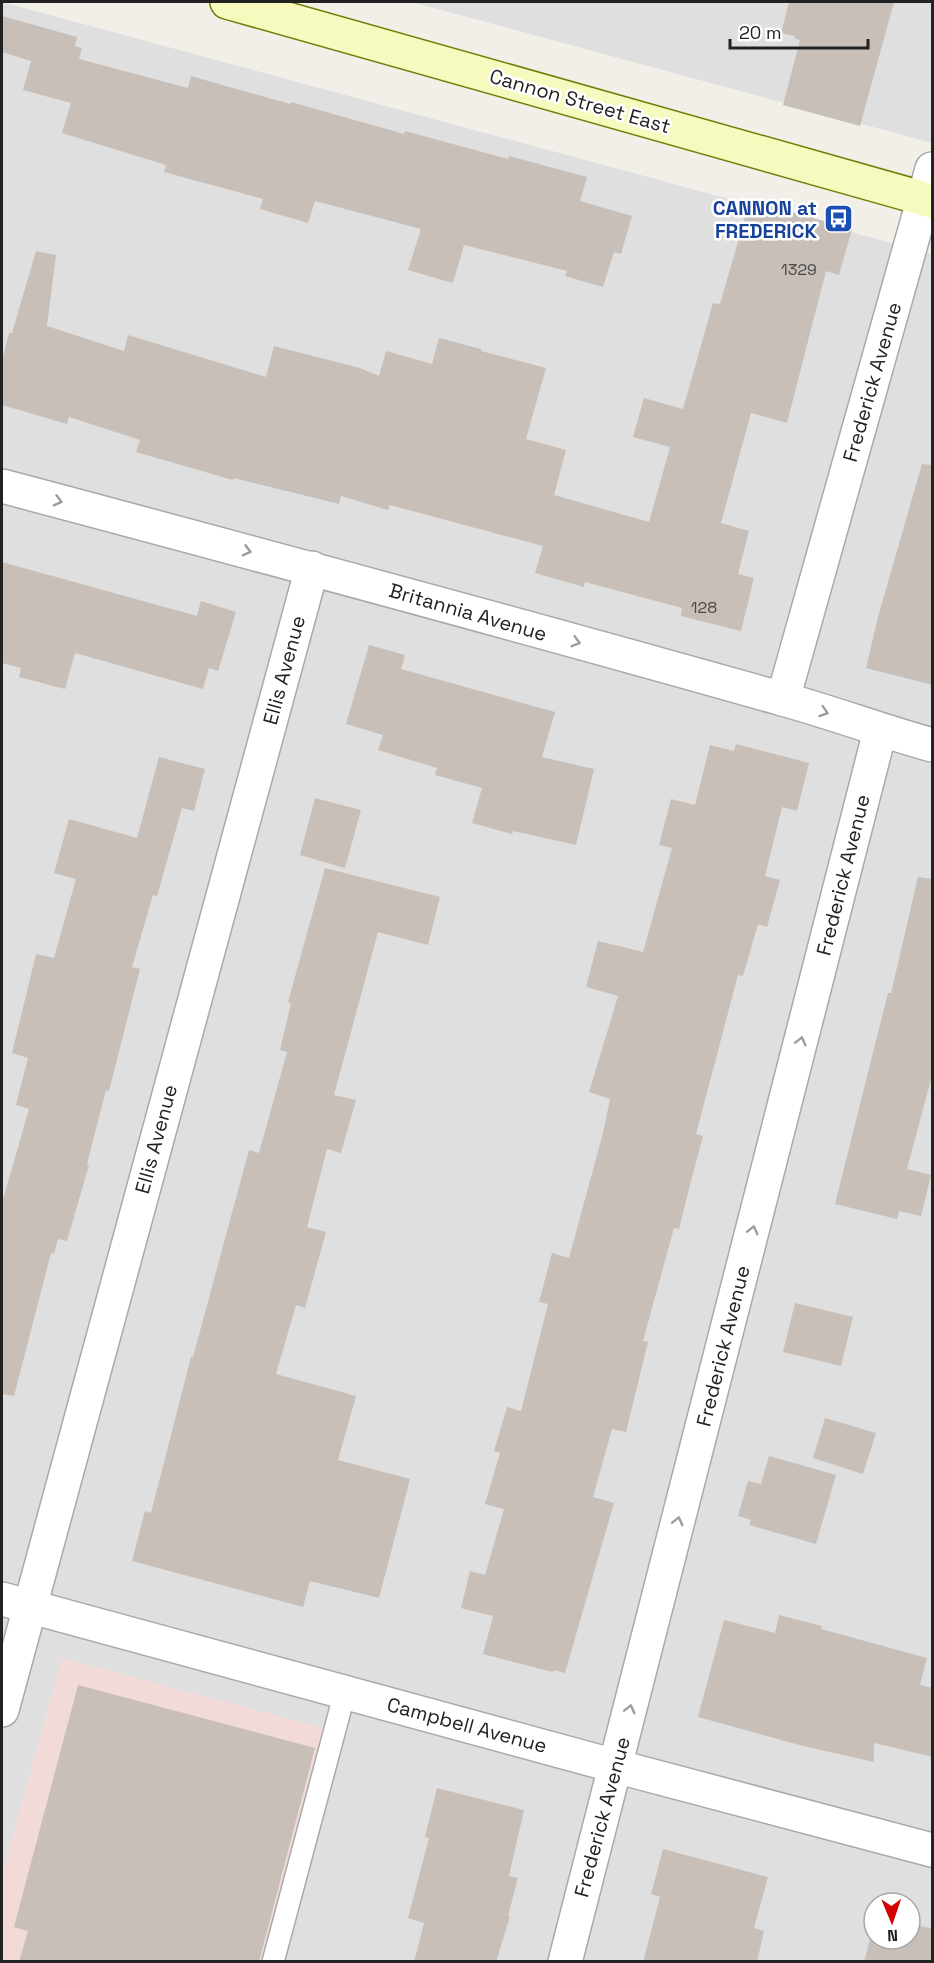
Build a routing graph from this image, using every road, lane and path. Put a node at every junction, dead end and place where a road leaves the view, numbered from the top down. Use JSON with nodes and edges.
{"nodes":[{"id":1,"x":227,"y":2,"type":"edge"},
{"id":2,"x":930,"y":190,"type":"edge"},
{"id":3,"x":2,"y":486,"type":"edge"},
{"id":4,"x":312,"y":568,"type":"junction"},
{"id":5,"x":783,"y":699,"type":"junction"},
{"id":6,"x":880,"y":731,"type":"junction"},
{"id":7,"x":933,"y":745,"type":"edge"},
{"id":8,"x":15,"y":1603,"type":"edge"},
{"id":9,"x":345,"y":1692,"type":"junction"},
{"id":10,"x":2,"y":1710,"type":"edge"},
{"id":11,"x":615,"y":1766,"type":"junction"},
{"id":12,"x":933,"y":1850,"type":"edge"},
{"id":13,"x":273,"y":1962,"type":"edge"},
{"id":14,"x":564,"y":1962,"type":"edge"}],
"edges":[{"from":1,"to":2,"type":"street","name":"Cannon Street East"},
{"from":2,"to":5,"type":"street","name":"Frederick Avenue"},
{"from":3,"to":4,"type":"street","name":"Britannia Avenue","one_way":true},
{"from":4,"to":5,"type":"street","name":"Britannia Avenue","one_way":true},
{"from":4,"to":8,"type":"street","name":"Ellis Avenue"},
{"from":5,"to":6,"type":"street","name":"Britannia Avenue","one_way":true},
{"from":6,"to":7,"type":"street","name":"Britannia Avenue"},
{"from":11,"to":6,"type":"street","name":"Frederick Avenue","one_way":true},
{"from":8,"to":9,"type":"street","name":"Campbell Avenue"},
{"from":8,"to":10,"type":"street","name":"Ellis Avenue"},
{"from":9,"to":11,"type":"street","name":"Campbell Avenue"},
{"from":9,"to":13,"type":"lane"},
{"from":11,"to":12,"type":"street","name":"Campbell Avenue"},
{"from":11,"to":14,"type":"street","name":"Frederick Avenue"}]}
